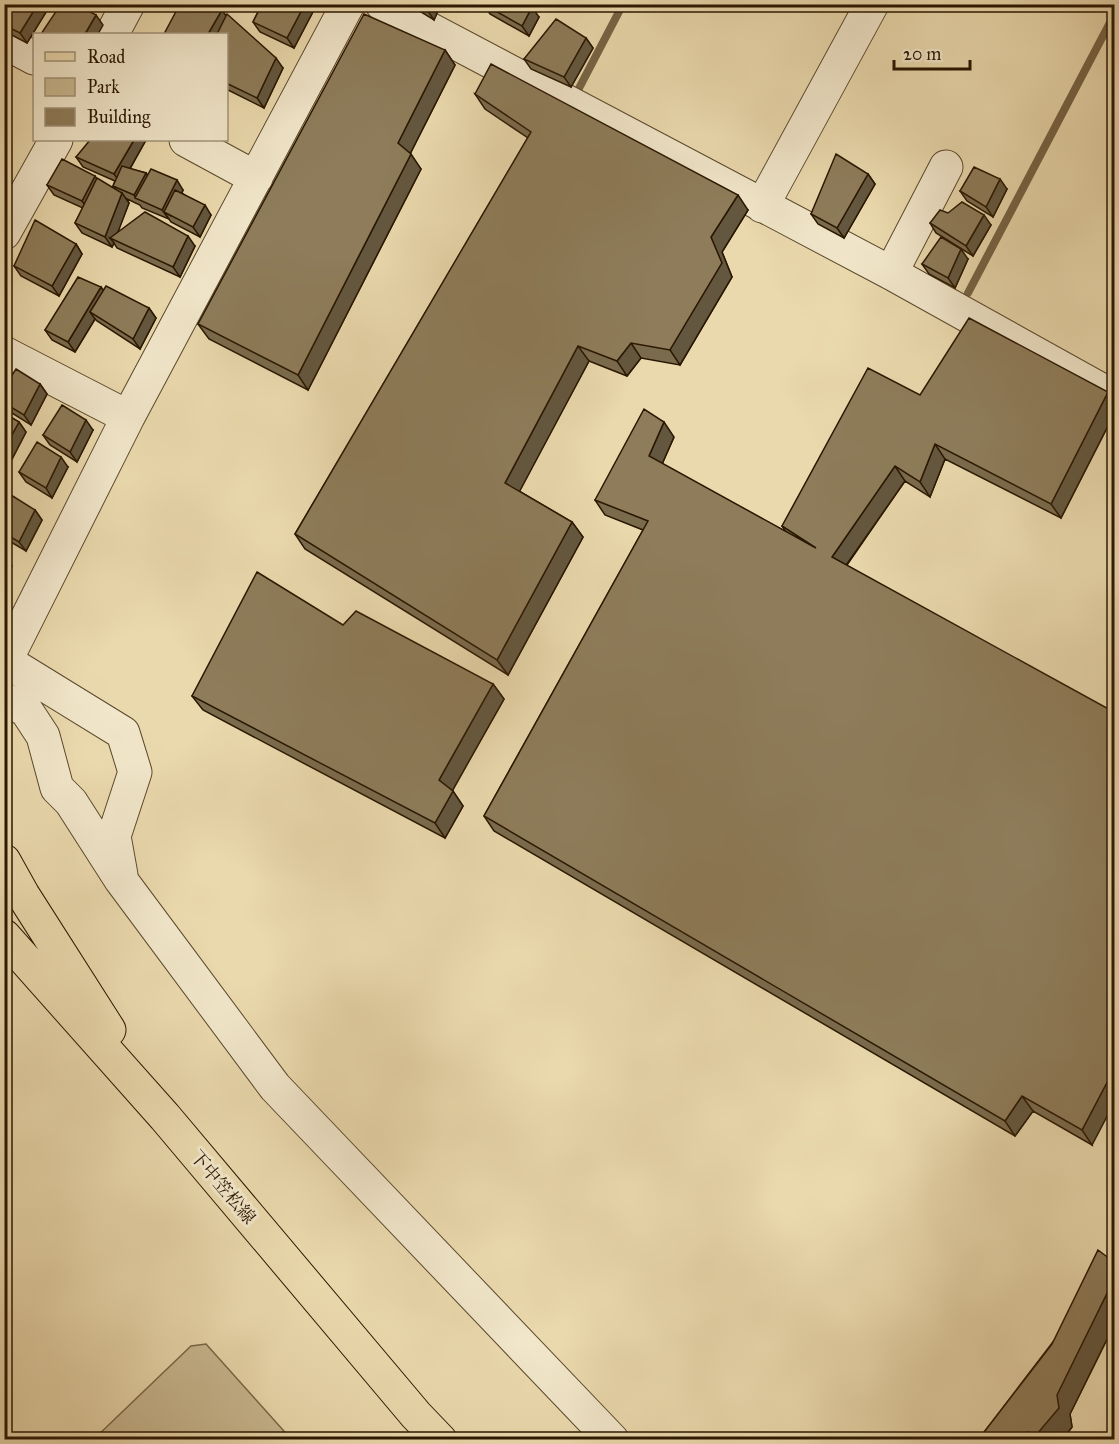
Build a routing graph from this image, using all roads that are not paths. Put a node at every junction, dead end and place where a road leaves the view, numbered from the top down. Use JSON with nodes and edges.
{"nodes":[{"id":1,"x":128,"y":4,"type":"edge"},
{"id":2,"x":348,"y":4,"type":"edge"},
{"id":3,"x":381,"y":4,"type":"edge"},
{"id":4,"x":872,"y":4,"type":"edge"},
{"id":5,"x":113,"y":33,"type":"edge"},
{"id":6,"x":4,"y":42,"type":"edge"},
{"id":7,"x":33,"y":57,"type":"edge"},
{"id":8,"x":55,"y":141,"type":"edge"},
{"id":9,"x":188,"y":141,"type":"edge"},
{"id":10,"x":946,"y":167,"type":"dead end"},
{"id":11,"x":256,"y":178,"type":"junction"},
{"id":12,"x":762,"y":206,"type":"junction"},
{"id":13,"x":4,"y":233,"type":"edge"},
{"id":14,"x":891,"y":273,"type":"junction"},
{"id":15,"x":4,"y":353,"type":"edge"},
{"id":16,"x":1114,"y":397,"type":"edge"},
{"id":17,"x":128,"y":417,"type":"junction"},
{"id":18,"x":5,"y":662,"type":"edge"},
{"id":19,"x":4,"y":699,"type":"edge"},
{"id":20,"x":4,"y":861,"type":"edge"},
{"id":21,"x":121,"y":880,"type":"junction"},
{"id":22,"x":4,"y":936,"type":"edge"},
{"id":23,"x":165,"y":1118,"type":"junction"},
{"id":24,"x":440,"y":1440,"type":"edge"},
{"id":25,"x":612,"y":1440,"type":"edge"}],
"edges":[{"from":1,"to":5,"type":"street"},
{"from":2,"to":11,"type":"street"},
{"from":3,"to":12,"type":"street"},
{"from":4,"to":12,"type":"street"},
{"from":6,"to":7,"type":"street"},
{"from":8,"to":13,"type":"street"},
{"from":9,"to":11,"type":"street"},
{"from":10,"to":14,"type":"street"},
{"from":11,"to":17,"type":"street"},
{"from":12,"to":14,"type":"street"},
{"from":14,"to":16,"type":"street"},
{"from":15,"to":17,"type":"street"},
{"from":17,"to":18,"type":"street"},
{"from":18,"to":21,"type":"street"},
{"from":19,"to":21,"type":"street"},
{"from":20,"to":23,"type":"main road"},
{"from":21,"to":25,"type":"street"},
{"from":22,"to":23,"type":"main road","name":"下中笠松線"},
{"from":23,"to":24,"type":"main road","name":"下中笠松線"}]}
